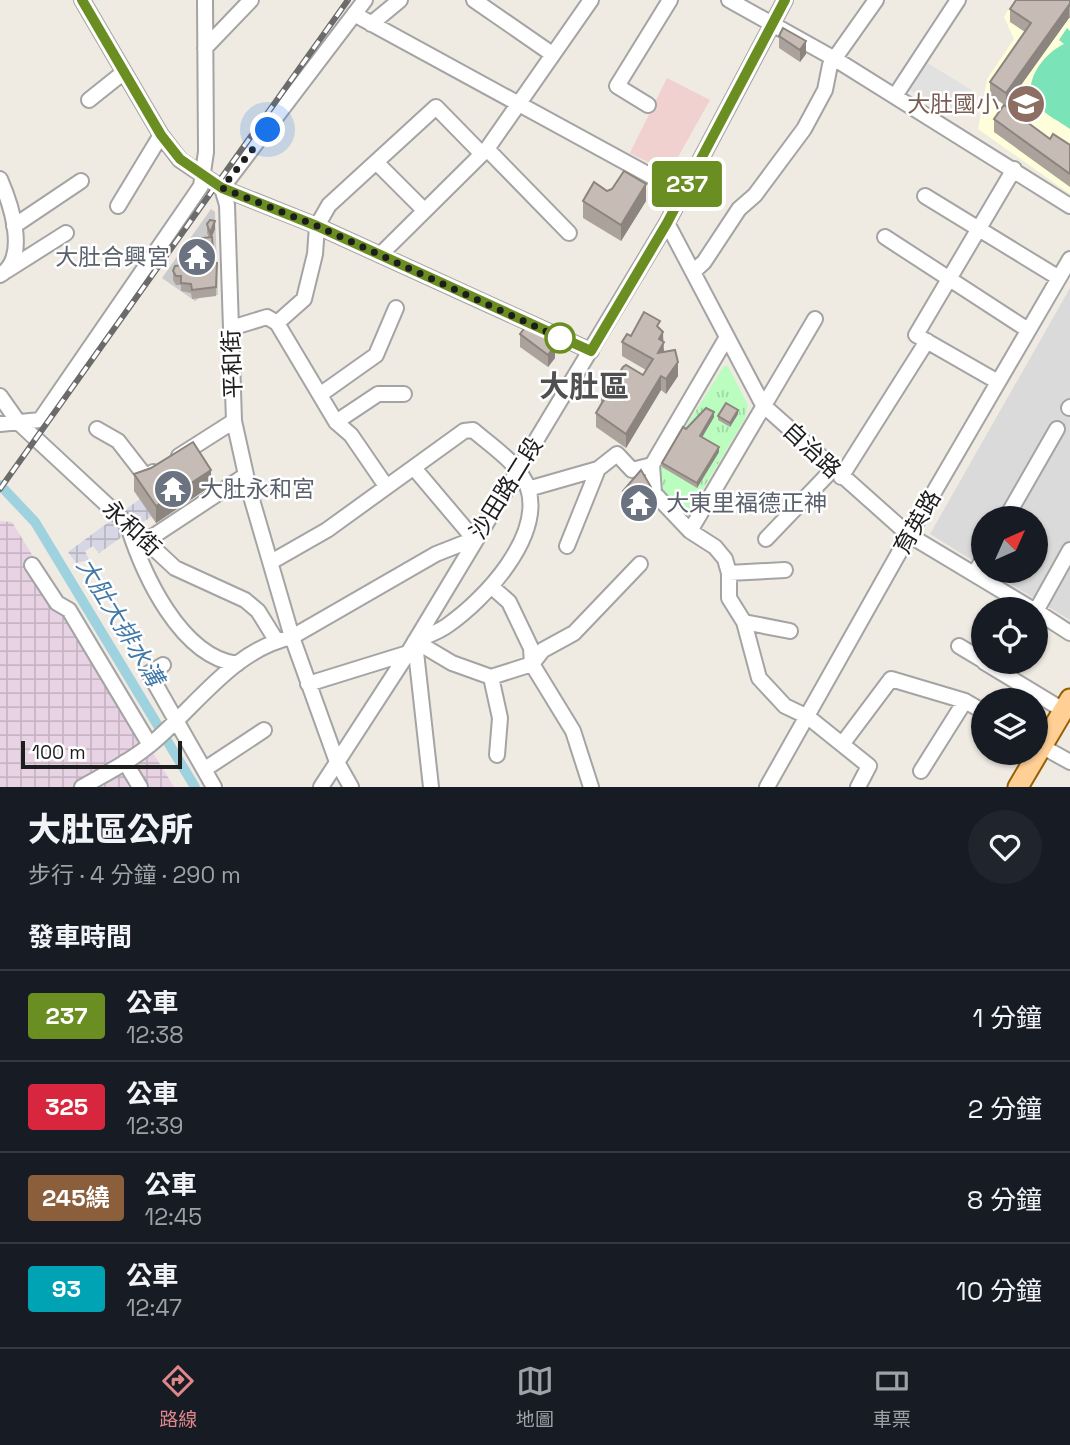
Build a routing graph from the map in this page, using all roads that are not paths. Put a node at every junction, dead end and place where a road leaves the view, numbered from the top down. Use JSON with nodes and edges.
{"nodes":[{"id":1,"x":82,"y":0,"type":"edge"},
{"id":2,"x":205,"y":0,"type":"edge"},
{"id":3,"x":251,"y":0,"type":"edge"},
{"id":4,"x":365,"y":0,"type":"edge"},
{"id":5,"x":400,"y":0,"type":"edge"},
{"id":6,"x":474,"y":0,"type":"edge"},
{"id":7,"x":591,"y":0,"type":"edge"},
{"id":8,"x":670,"y":0,"type":"edge"},
{"id":9,"x":729,"y":0,"type":"edge"},
{"id":10,"x":785,"y":0,"type":"edge"},
{"id":11,"x":876,"y":0,"type":"edge"},
{"id":12,"x":958,"y":0,"type":"edge"},
{"id":13,"x":355,"y":15,"type":"junction"},
{"id":14,"x":371,"y":24,"type":"junction"},
{"id":15,"x":772,"y":24,"type":"junction"},
{"id":16,"x":205,"y":48,"type":"junction"},
{"id":17,"x":552,"y":54,"type":"junction"},
{"id":18,"x":835,"y":59,"type":"junction"},
{"id":19,"x":124,"y":72,"type":"junction"},
{"id":20,"x":895,"y":96,"type":"junction"},
{"id":21,"x":89,"y":100,"type":"dead end"},
{"id":22,"x":518,"y":102,"type":"junction"},
{"id":23,"x":648,"y":106,"type":"dead end"},
{"id":24,"x":161,"y":135,"type":"junction"},
{"id":25,"x":484,"y":151,"type":"junction"},
{"id":26,"x":376,"y":162,"type":"junction"},
{"id":27,"x":1014,"y":169,"type":"junction"},
{"id":28,"x":201,"y":173,"type":"junction"},
{"id":29,"x":0,"y":179,"type":"edge"},
{"id":30,"x":81,"y":181,"type":"dead end"},
{"id":31,"x":222,"y":188,"type":"junction"},
{"id":32,"x":682,"y":193,"type":"junction"},
{"id":33,"x":925,"y":196,"type":"dead end"},
{"id":34,"x":118,"y":206,"type":"dead end"},
{"id":35,"x":1070,"y":206,"type":"edge"},
{"id":36,"x":424,"y":210,"type":"junction"},
{"id":37,"x":667,"y":223,"type":"junction"},
{"id":38,"x":14,"y":226,"type":"junction"},
{"id":39,"x":317,"y":226,"type":"junction"},
{"id":40,"x":978,"y":230,"type":"junction"},
{"id":41,"x":66,"y":233,"type":"dead end"},
{"id":42,"x":569,"y":233,"type":"dead end"},
{"id":43,"x":885,"y":237,"type":"dead end"},
{"id":44,"x":380,"y":255,"type":"junction"},
{"id":45,"x":1070,"y":259,"type":"edge"},
{"id":46,"x":6,"y":268,"type":"edge"},
{"id":47,"x":693,"y":272,"type":"junction"},
{"id":48,"x":1059,"y":278,"type":"junction"},
{"id":49,"x":949,"y":280,"type":"junction"},
{"id":50,"x":396,"y":308,"type":"dead end"},
{"id":51,"x":814,"y":319,"type":"dead end"},
{"id":52,"x":276,"y":323,"type":"junction"},
{"id":53,"x":231,"y":328,"type":"junction"},
{"id":54,"x":1028,"y":330,"type":"junction"},
{"id":55,"x":727,"y":337,"type":"junction"},
{"id":56,"x":927,"y":341,"type":"junction"},
{"id":57,"x":591,"y":351,"type":"junction"},
{"id":58,"x":998,"y":382,"type":"junction"},
{"id":59,"x":320,"y":394,"type":"junction"},
{"id":60,"x":404,"y":394,"type":"dead end"},
{"id":61,"x":0,"y":396,"type":"edge"},
{"id":62,"x":763,"y":405,"type":"junction"},
{"id":63,"x":234,"y":421,"type":"junction"},
{"id":64,"x":337,"y":422,"type":"junction"},
{"id":65,"x":19,"y":423,"type":"junction"},
{"id":66,"x":0,"y":424,"type":"edge"},
{"id":67,"x":97,"y":429,"type":"dead end"},
{"id":68,"x":1057,"y":429,"type":"dead end"},
{"id":69,"x":652,"y":465,"type":"junction"},
{"id":70,"x":414,"y":468,"type":"junction"},
{"id":71,"x":598,"y":469,"type":"junction"},
{"id":72,"x":632,"y":470,"type":"junction"},
{"id":73,"x":517,"y":471,"type":"junction"},
{"id":74,"x":837,"y":473,"type":"junction"},
{"id":75,"x":246,"y":475,"type":"junction"},
{"id":76,"x":386,"y":486,"type":"junction"},
{"id":77,"x":528,"y":489,"type":"junction"},
{"id":78,"x":654,"y":493,"type":"junction"},
{"id":79,"x":1013,"y":506,"type":"edge"},
{"id":80,"x":127,"y":524,"type":"junction"},
{"id":81,"x":690,"y":531,"type":"junction"},
{"id":82,"x":909,"y":535,"type":"junction"},
{"id":83,"x":474,"y":539,"type":"junction"},
{"id":84,"x":766,"y":539,"type":"dead end"},
{"id":85,"x":146,"y":541,"type":"junction"},
{"id":86,"x":567,"y":546,"type":"dead end"},
{"id":87,"x":1070,"y":550,"type":"edge"},
{"id":88,"x":271,"y":562,"type":"junction"},
{"id":89,"x":640,"y":564,"type":"dead end"},
{"id":90,"x":32,"y":565,"type":"dead end"},
{"id":91,"x":785,"y":570,"type":"dead end"},
{"id":92,"x":971,"y":572,"type":"edge"},
{"id":93,"x":729,"y":573,"type":"junction"},
{"id":94,"x":989,"y":583,"type":"edge"},
{"id":95,"x":492,"y":587,"type":"junction"},
{"id":96,"x":1012,"y":597,"type":"edge"},
{"id":97,"x":1042,"y":597,"type":"edge"},
{"id":98,"x":1048,"y":619,"type":"edge"},
{"id":99,"x":744,"y":622,"type":"junction"},
{"id":100,"x":790,"y":631,"type":"dead end"},
{"id":101,"x":1070,"y":633,"type":"edge"},
{"id":102,"x":292,"y":637,"type":"junction"},
{"id":103,"x":276,"y":640,"type":"junction"},
{"id":104,"x":959,"y":646,"type":"dead end"},
{"id":105,"x":411,"y":647,"type":"junction"},
{"id":106,"x":971,"y":653,"type":"edge"},
{"id":107,"x":237,"y":664,"type":"junction"},
{"id":108,"x":532,"y":664,"type":"junction"},
{"id":109,"x":163,"y":665,"type":"dead end"},
{"id":110,"x":1006,"y":674,"type":"edge"},
{"id":111,"x":491,"y":677,"type":"junction"},
{"id":112,"x":308,"y":684,"type":"junction"},
{"id":113,"x":965,"y":701,"type":"junction"},
{"id":114,"x":971,"y":704,"type":"edge"},
{"id":115,"x":1068,"y":711,"type":"edge"},
{"id":116,"x":808,"y":717,"type":"junction"},
{"id":117,"x":177,"y":720,"type":"junction"},
{"id":118,"x":264,"y":730,"type":"dead end"},
{"id":119,"x":843,"y":743,"type":"junction"},
{"id":120,"x":150,"y":745,"type":"junction"},
{"id":121,"x":1050,"y":752,"type":"edge"},
{"id":122,"x":498,"y":755,"type":"dead end"},
{"id":123,"x":125,"y":762,"type":"junction"},
{"id":124,"x":337,"y":762,"type":"junction"},
{"id":125,"x":205,"y":769,"type":"junction"},
{"id":126,"x":921,"y":771,"type":"dead end"},
{"id":127,"x":591,"y":786,"type":"edge"},
{"id":128,"x":82,"y":787,"type":"edge"},
{"id":129,"x":140,"y":787,"type":"edge"},
{"id":130,"x":214,"y":787,"type":"edge"},
{"id":131,"x":321,"y":787,"type":"edge"},
{"id":132,"x":351,"y":787,"type":"edge"},
{"id":133,"x":431,"y":787,"type":"edge"},
{"id":134,"x":767,"y":787,"type":"edge"},
{"id":135,"x":858,"y":787,"type":"edge"},
{"id":136,"x":1018,"y":787,"type":"edge"},
{"id":137,"x":1034,"y":787,"type":"edge"}],
"edges":[{"from":1,"to":19,"type":"street"},
{"from":2,"to":16,"type":"street"},
{"from":3,"to":16,"type":"street"},
{"from":4,"to":13,"type":"street"},
{"from":5,"to":14,"type":"street"},
{"from":6,"to":17,"type":"street"},
{"from":7,"to":17,"type":"street"},
{"from":8,"to":23,"type":"street"},
{"from":9,"to":15,"type":"street"},
{"from":10,"to":15,"type":"street","name":"沙田路二段"},
{"from":11,"to":18,"type":"street"},
{"from":12,"to":20,"type":"street"},
{"from":13,"to":14,"type":"street"},
{"from":13,"to":31,"type":"street"},
{"from":14,"to":22,"type":"street"},
{"from":15,"to":18,"type":"street"},
{"from":15,"to":32,"type":"street","name":"沙田路二段"},
{"from":16,"to":28,"type":"street"},
{"from":17,"to":22,"type":"street"},
{"from":18,"to":20,"type":"street"},
{"from":18,"to":47,"type":"street"},
{"from":19,"to":21,"type":"street"},
{"from":19,"to":24,"type":"street"},
{"from":20,"to":27,"type":"street"},
{"from":22,"to":25,"type":"street"},
{"from":22,"to":32,"type":"street"},
{"from":24,"to":28,"type":"street"},
{"from":24,"to":34,"type":"street"},
{"from":25,"to":26,"type":"street"},
{"from":25,"to":36,"type":"street"},
{"from":25,"to":42,"type":"street"},
{"from":26,"to":36,"type":"street"},
{"from":26,"to":39,"type":"street"},
{"from":27,"to":35,"type":"street"},
{"from":27,"to":40,"type":"street"},
{"from":28,"to":31,"type":"street"},
{"from":28,"to":65,"type":"street"},
{"from":29,"to":38,"type":"street"},
{"from":30,"to":38,"type":"street"},
{"from":31,"to":39,"type":"street"},
{"from":31,"to":53,"type":"street","name":"平和街"},
{"from":32,"to":37,"type":"street","name":"沙田路二段"},
{"from":33,"to":40,"type":"street"},
{"from":36,"to":44,"type":"street"},
{"from":37,"to":47,"type":"street","name":"自治路"},
{"from":37,"to":57,"type":"street","name":"沙田路二段"},
{"from":38,"to":46,"type":"street"},
{"from":39,"to":44,"type":"street"},
{"from":39,"to":52,"type":"street"},
{"from":40,"to":48,"type":"street"},
{"from":40,"to":49,"type":"street"},
{"from":41,"to":46,"type":"street"},
{"from":43,"to":49,"type":"street"},
{"from":44,"to":57,"type":"street"},
{"from":45,"to":48,"type":"street","name":"育英路"},
{"from":47,"to":55,"type":"street","name":"自治路"},
{"from":48,"to":54,"type":"street","name":"育英路"},
{"from":49,"to":54,"type":"street"},
{"from":49,"to":56,"type":"street"},
{"from":50,"to":59,"type":"street"},
{"from":51,"to":62,"type":"street"},
{"from":52,"to":53,"type":"street"},
{"from":52,"to":59,"type":"street"},
{"from":53,"to":63,"type":"street","name":"平和街"},
{"from":54,"to":58,"type":"street","name":"育英路"},
{"from":55,"to":62,"type":"street","name":"自治路"},
{"from":55,"to":69,"type":"street"},
{"from":56,"to":58,"type":"street"},
{"from":56,"to":74,"type":"street"},
{"from":57,"to":73,"type":"street","name":"沙田路二段"},
{"from":58,"to":82,"type":"street","name":"育英路"},
{"from":59,"to":64,"type":"street"},
{"from":60,"to":64,"type":"street"},
{"from":61,"to":65,"type":"street","name":"永和街"},
{"from":62,"to":74,"type":"street","name":"自治路"},
{"from":62,"to":81,"type":"street"},
{"from":63,"to":67,"type":"street"},
{"from":63,"to":75,"type":"street","name":"平和街"},
{"from":64,"to":76,"type":"street"},
{"from":65,"to":66,"type":"street"},
{"from":65,"to":80,"type":"street","name":"永和街"},
{"from":68,"to":79,"type":"street"},
{"from":69,"to":72,"type":"street"},
{"from":69,"to":78,"type":"street"},
{"from":70,"to":73,"type":"street"},
{"from":70,"to":76,"type":"street"},
{"from":70,"to":83,"type":"street"},
{"from":71,"to":72,"type":"street"},
{"from":71,"to":77,"type":"street"},
{"from":71,"to":86,"type":"street"},
{"from":72,"to":78,"type":"street"},
{"from":73,"to":77,"type":"street"},
{"from":73,"to":83,"type":"street","name":"沙田路二段"},
{"from":74,"to":82,"type":"street","name":"自治路"},
{"from":74,"to":84,"type":"street"},
{"from":75,"to":85,"type":"street"},
{"from":75,"to":88,"type":"street","name":"平和街"},
{"from":76,"to":88,"type":"street"},
{"from":77,"to":95,"type":"street"},
{"from":78,"to":81,"type":"street"},
{"from":80,"to":85,"type":"street","name":"永和街"},
{"from":80,"to":107,"type":"street"},
{"from":81,"to":93,"type":"street"},
{"from":82,"to":92,"type":"street","name":"自治路"},
{"from":82,"to":116,"type":"street","name":"育英路"},
{"from":83,"to":102,"type":"street"},
{"from":83,"to":105,"type":"street","name":"沙田路二段"},
{"from":85,"to":103,"type":"street","name":"永和街"},
{"from":87,"to":97,"type":"street"},
{"from":88,"to":102,"type":"street","name":"平和街"},
{"from":89,"to":108,"type":"street"},
{"from":90,"to":120,"type":"street"},
{"from":91,"to":93,"type":"street"},
{"from":93,"to":99,"type":"street"},
{"from":94,"to":96,"type":"street","name":"自治路"},
{"from":95,"to":105,"type":"street"},
{"from":95,"to":108,"type":"street"},
{"from":98,"to":101,"type":"street","name":"自治路"},
{"from":99,"to":100,"type":"street"},
{"from":99,"to":116,"type":"street"},
{"from":102,"to":103,"type":"street"},
{"from":102,"to":112,"type":"street","name":"平和街"},
{"from":103,"to":107,"type":"street"},
{"from":104,"to":106,"type":"street"},
{"from":105,"to":111,"type":"street"},
{"from":105,"to":112,"type":"street"},
{"from":105,"to":124,"type":"street","name":"沙田路二段"},
{"from":105,"to":133,"type":"street"},
{"from":107,"to":117,"type":"street"},
{"from":108,"to":111,"type":"street"},
{"from":108,"to":127,"type":"street"},
{"from":109,"to":117,"type":"street"},
{"from":110,"to":115,"type":"street"},
{"from":111,"to":122,"type":"street"},
{"from":112,"to":124,"type":"street","name":"平和街"},
{"from":113,"to":114,"type":"street"},
{"from":113,"to":119,"type":"street"},
{"from":113,"to":126,"type":"street"},
{"from":115,"to":121,"type":"main road"},
{"from":116,"to":119,"type":"street"},
{"from":116,"to":134,"type":"street","name":"育英路"},
{"from":117,"to":120,"type":"street"},
{"from":117,"to":125,"type":"street"},
{"from":118,"to":125,"type":"street"},
{"from":119,"to":135,"type":"street"},
{"from":120,"to":123,"type":"street"},
{"from":121,"to":136,"type":"main road"},
{"from":121,"to":137,"type":"main road"},
{"from":123,"to":128,"type":"street"},
{"from":123,"to":129,"type":"street"},
{"from":124,"to":131,"type":"street","name":"沙田路二段"},
{"from":124,"to":132,"type":"street","name":"平和街"},
{"from":125,"to":130,"type":"street"}]}
